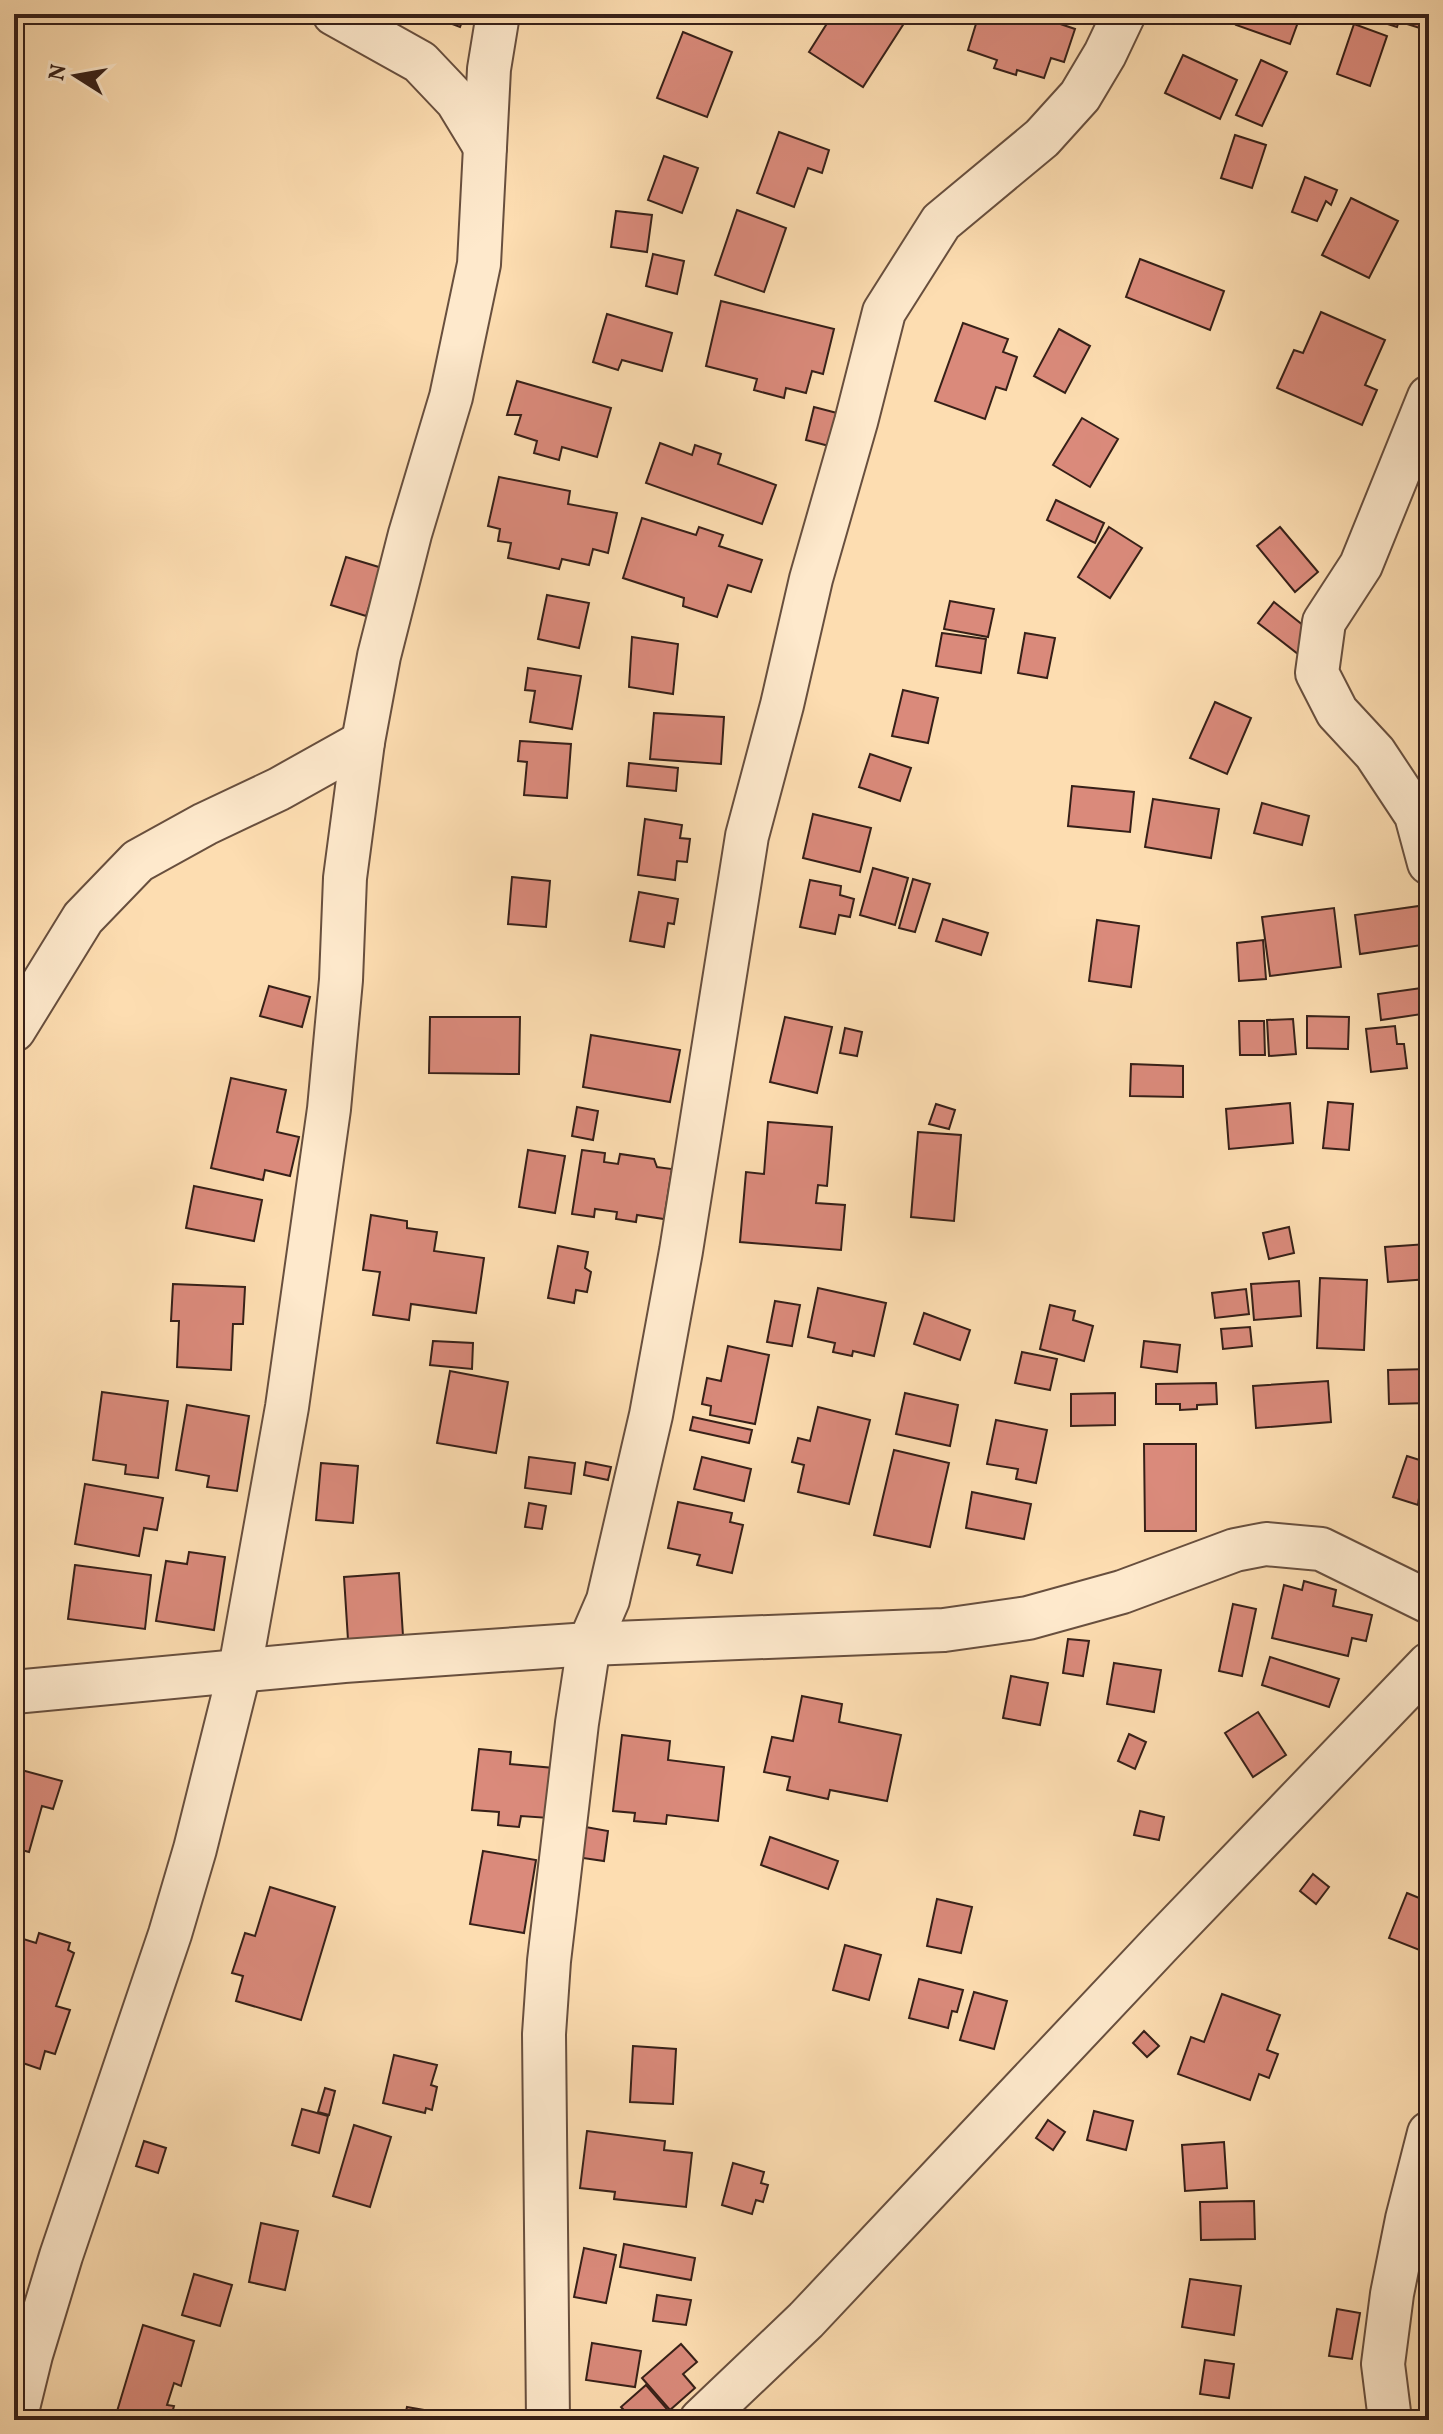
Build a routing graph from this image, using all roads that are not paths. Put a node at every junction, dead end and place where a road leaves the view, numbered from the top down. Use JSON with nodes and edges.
{"nodes":[{"id":1,"x":334,"y":14,"type":"edge"},
{"id":2,"x":498,"y":14,"type":"edge"},
{"id":3,"x":1124,"y":14,"type":"edge"},
{"id":4,"x":485,"y":147,"type":"junction"},
{"id":5,"x":1429,"y":397,"type":"edge"},
{"id":6,"x":363,"y":742,"type":"junction"},
{"id":7,"x":1429,"y":863,"type":"edge"},
{"id":8,"x":14,"y":1030,"type":"edge"},
{"id":9,"x":1429,"y":1602,"type":"edge"},
{"id":10,"x":589,"y":1644,"type":"junction"},
{"id":11,"x":1429,"y":1664,"type":"edge"},
{"id":12,"x":240,"y":1669,"type":"junction"},
{"id":13,"x":14,"y":1692,"type":"edge"},
{"id":14,"x":1429,"y":2133,"type":"edge"},
{"id":15,"x":1383,"y":2364,"type":"junction"},
{"id":16,"x":15,"y":2420,"type":"edge"},
{"id":17,"x":548,"y":2420,"type":"edge"},
{"id":18,"x":701,"y":2420,"type":"edge"},
{"id":19,"x":1364,"y":2420,"type":"edge"},
{"id":20,"x":1390,"y":2420,"type":"edge"}],
"edges":[{"from":1,"to":4,"type":"street"},
{"from":2,"to":4,"type":"street"},
{"from":3,"to":10,"type":"street"},
{"from":4,"to":6,"type":"street"},
{"from":5,"to":7,"type":"street"},
{"from":6,"to":8,"type":"street"},
{"from":6,"to":12,"type":"street"},
{"from":9,"to":10,"type":"street"},
{"from":10,"to":12,"type":"street"},
{"from":10,"to":17,"type":"street"},
{"from":11,"to":18,"type":"street"},
{"from":12,"to":13,"type":"street"},
{"from":12,"to":16,"type":"street"},
{"from":14,"to":15,"type":"street"},
{"from":15,"to":19,"type":"street"},
{"from":15,"to":20,"type":"street"}]}
